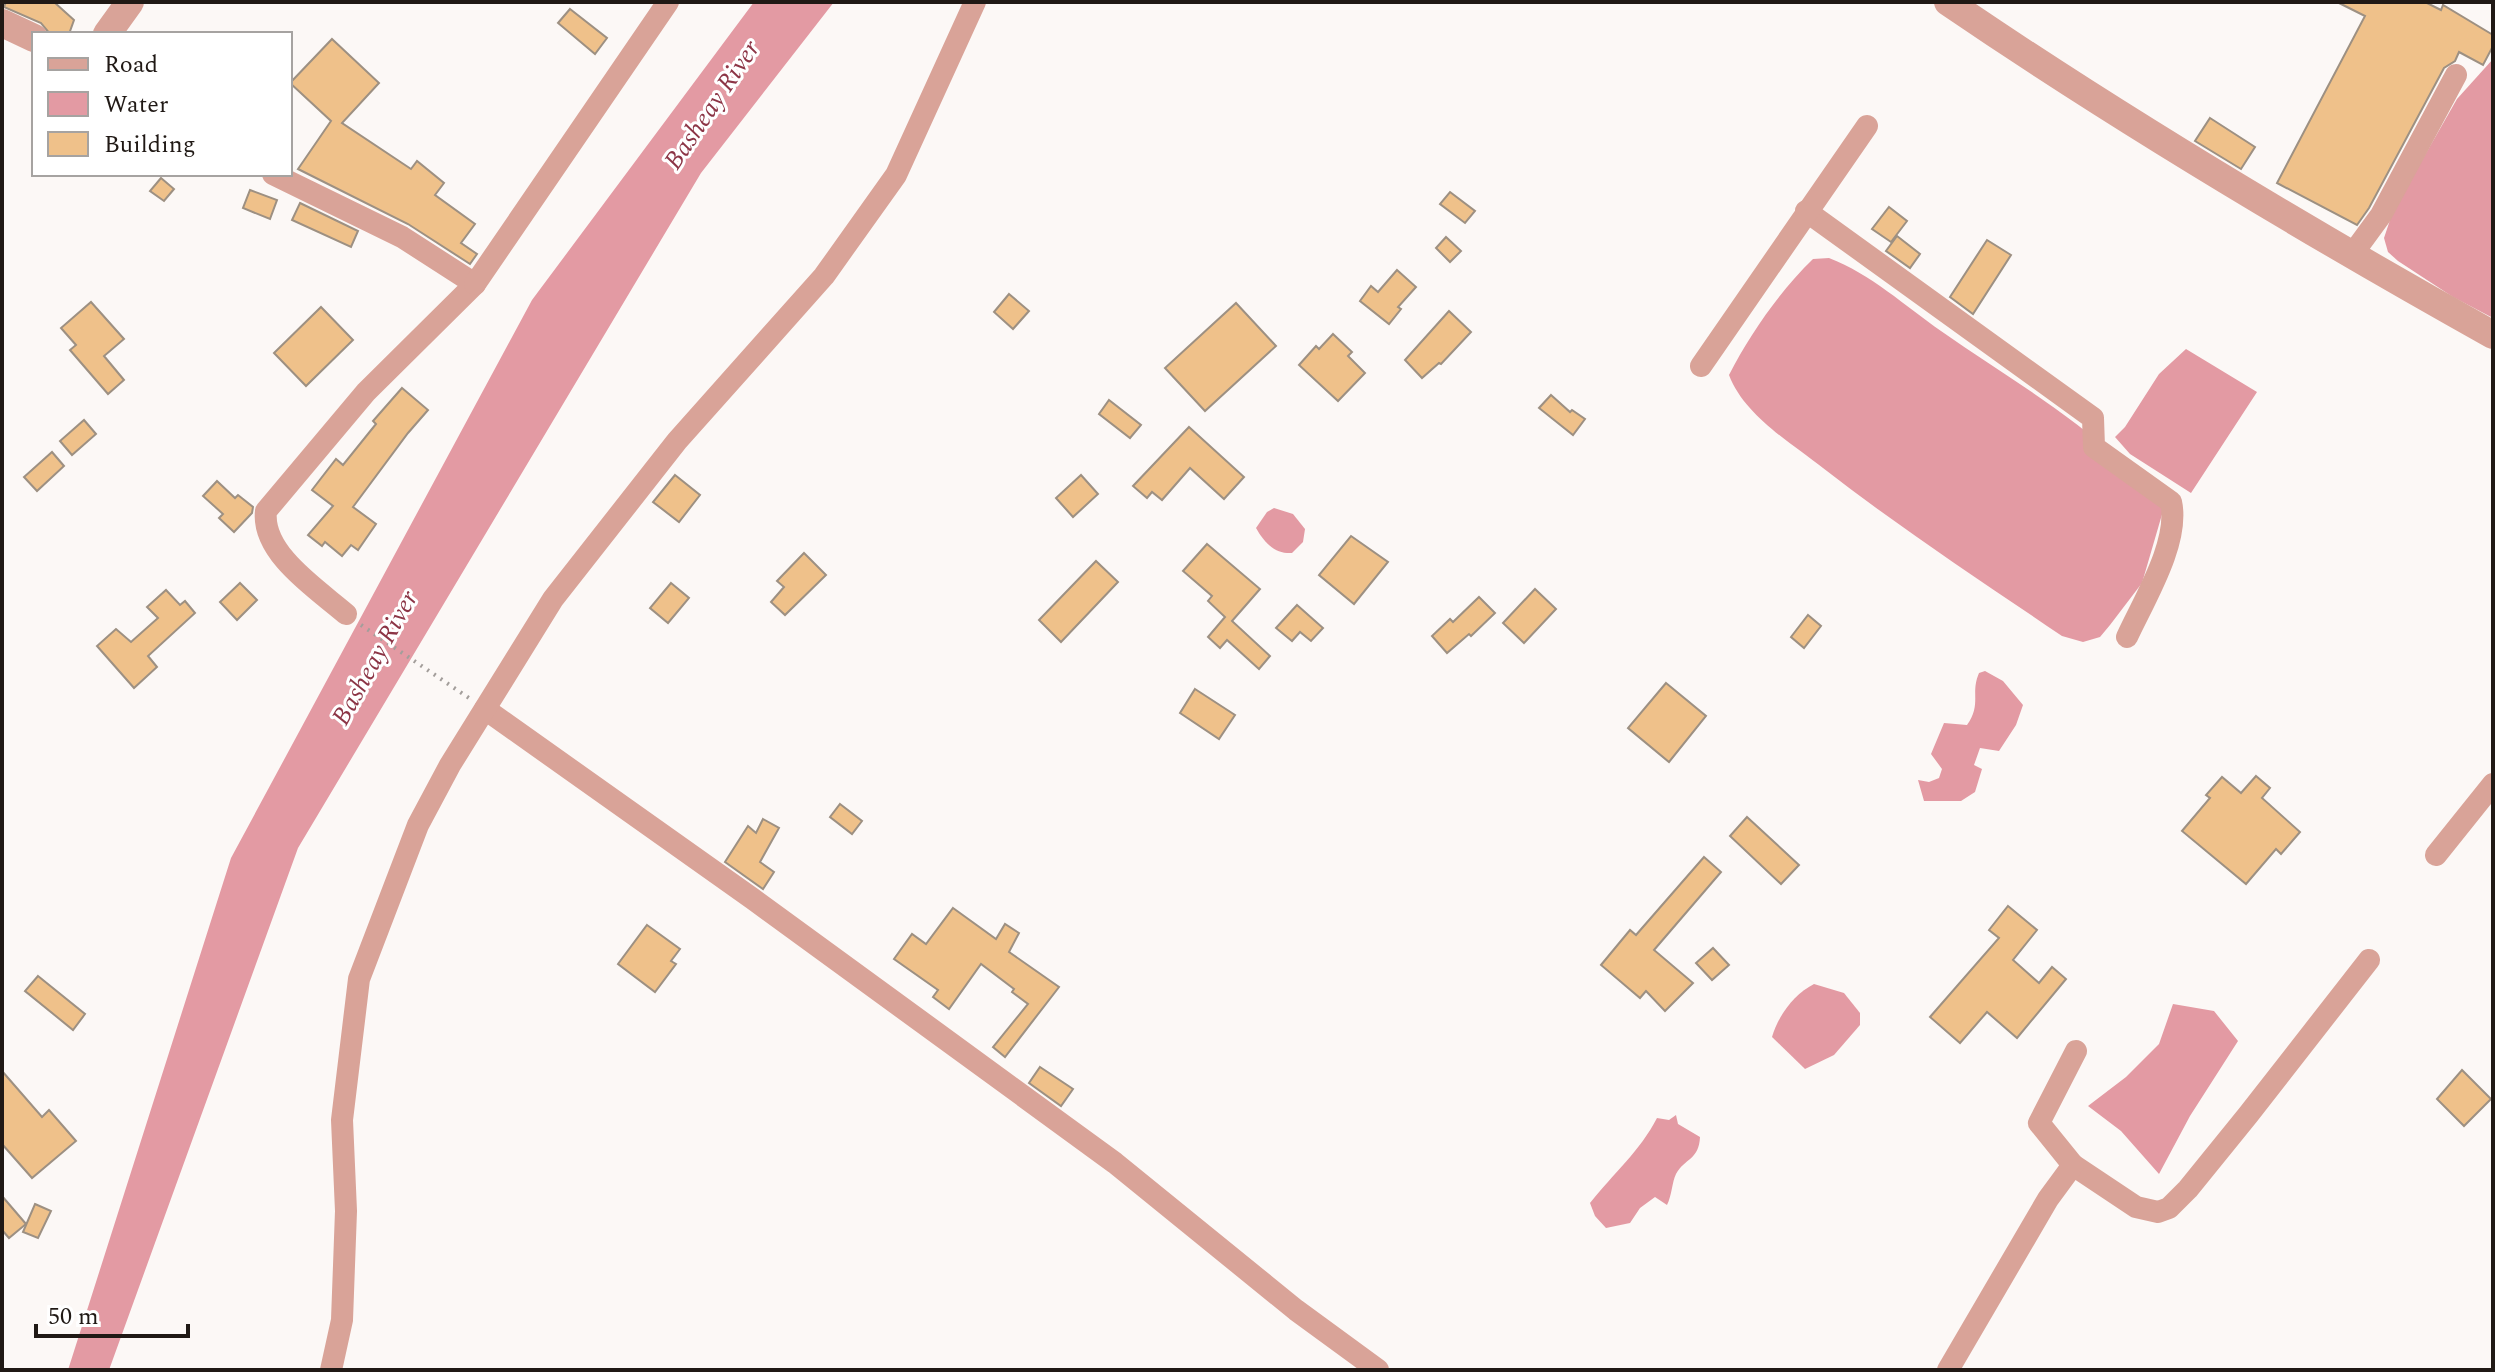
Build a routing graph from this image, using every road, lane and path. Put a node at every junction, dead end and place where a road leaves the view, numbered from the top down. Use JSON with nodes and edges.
{"nodes":[{"id":1,"x":130,"y":2,"type":"edge"},
{"id":2,"x":668,"y":2,"type":"edge"},
{"id":3,"x":975,"y":2,"type":"edge"},
{"id":4,"x":1948,"y":2,"type":"edge"},
{"id":5,"x":2,"y":23,"type":"edge"},
{"id":6,"x":108,"y":32,"type":"edge"},
{"id":7,"x":32,"y":37,"type":"edge"},
{"id":8,"x":2456,"y":75,"type":"dead end"},
{"id":9,"x":1867,"y":126,"type":"dead end"},
{"id":10,"x":277,"y":176,"type":"edge"},
{"id":11,"x":1806,"y":211,"type":"junction"},
{"id":12,"x":2351,"y":256,"type":"junction"},
{"id":13,"x":475,"y":284,"type":"junction"},
{"id":14,"x":2493,"y":335,"type":"edge"},
{"id":15,"x":1701,"y":366,"type":"dead end"},
{"id":16,"x":346,"y":614,"type":"joint"},
{"id":17,"x":2127,"y":637,"type":"dead end"},
{"id":18,"x":485,"y":709,"type":"junction"},
{"id":19,"x":2493,"y":784,"type":"edge"},
{"id":20,"x":2436,"y":855,"type":"dead end"},
{"id":21,"x":2369,"y":960,"type":"dead end"},
{"id":22,"x":2076,"y":1051,"type":"dead end"},
{"id":23,"x":2073,"y":1165,"type":"junction"},
{"id":24,"x":331,"y":1370,"type":"edge"},
{"id":25,"x":1378,"y":1370,"type":"edge"},
{"id":26,"x":1948,"y":1370,"type":"edge"}],
"edges":[{"from":1,"to":6,"type":"street"},
{"from":2,"to":13,"type":"street"},
{"from":3,"to":18,"type":"street"},
{"from":4,"to":12,"type":"street"},
{"from":5,"to":7,"type":"street"},
{"from":8,"to":12,"type":"street"},
{"from":9,"to":11,"type":"street"},
{"from":10,"to":13,"type":"street"},
{"from":11,"to":15,"type":"street"},
{"from":11,"to":17,"type":"street"},
{"from":12,"to":14,"type":"street"},
{"from":13,"to":16,"type":"street"},
{"from":16,"to":18,"type":"path"},
{"from":18,"to":24,"type":"street"},
{"from":18,"to":25,"type":"street"},
{"from":19,"to":20,"type":"street"},
{"from":21,"to":23,"type":"street"},
{"from":22,"to":23,"type":"street"},
{"from":23,"to":26,"type":"street"}]}
